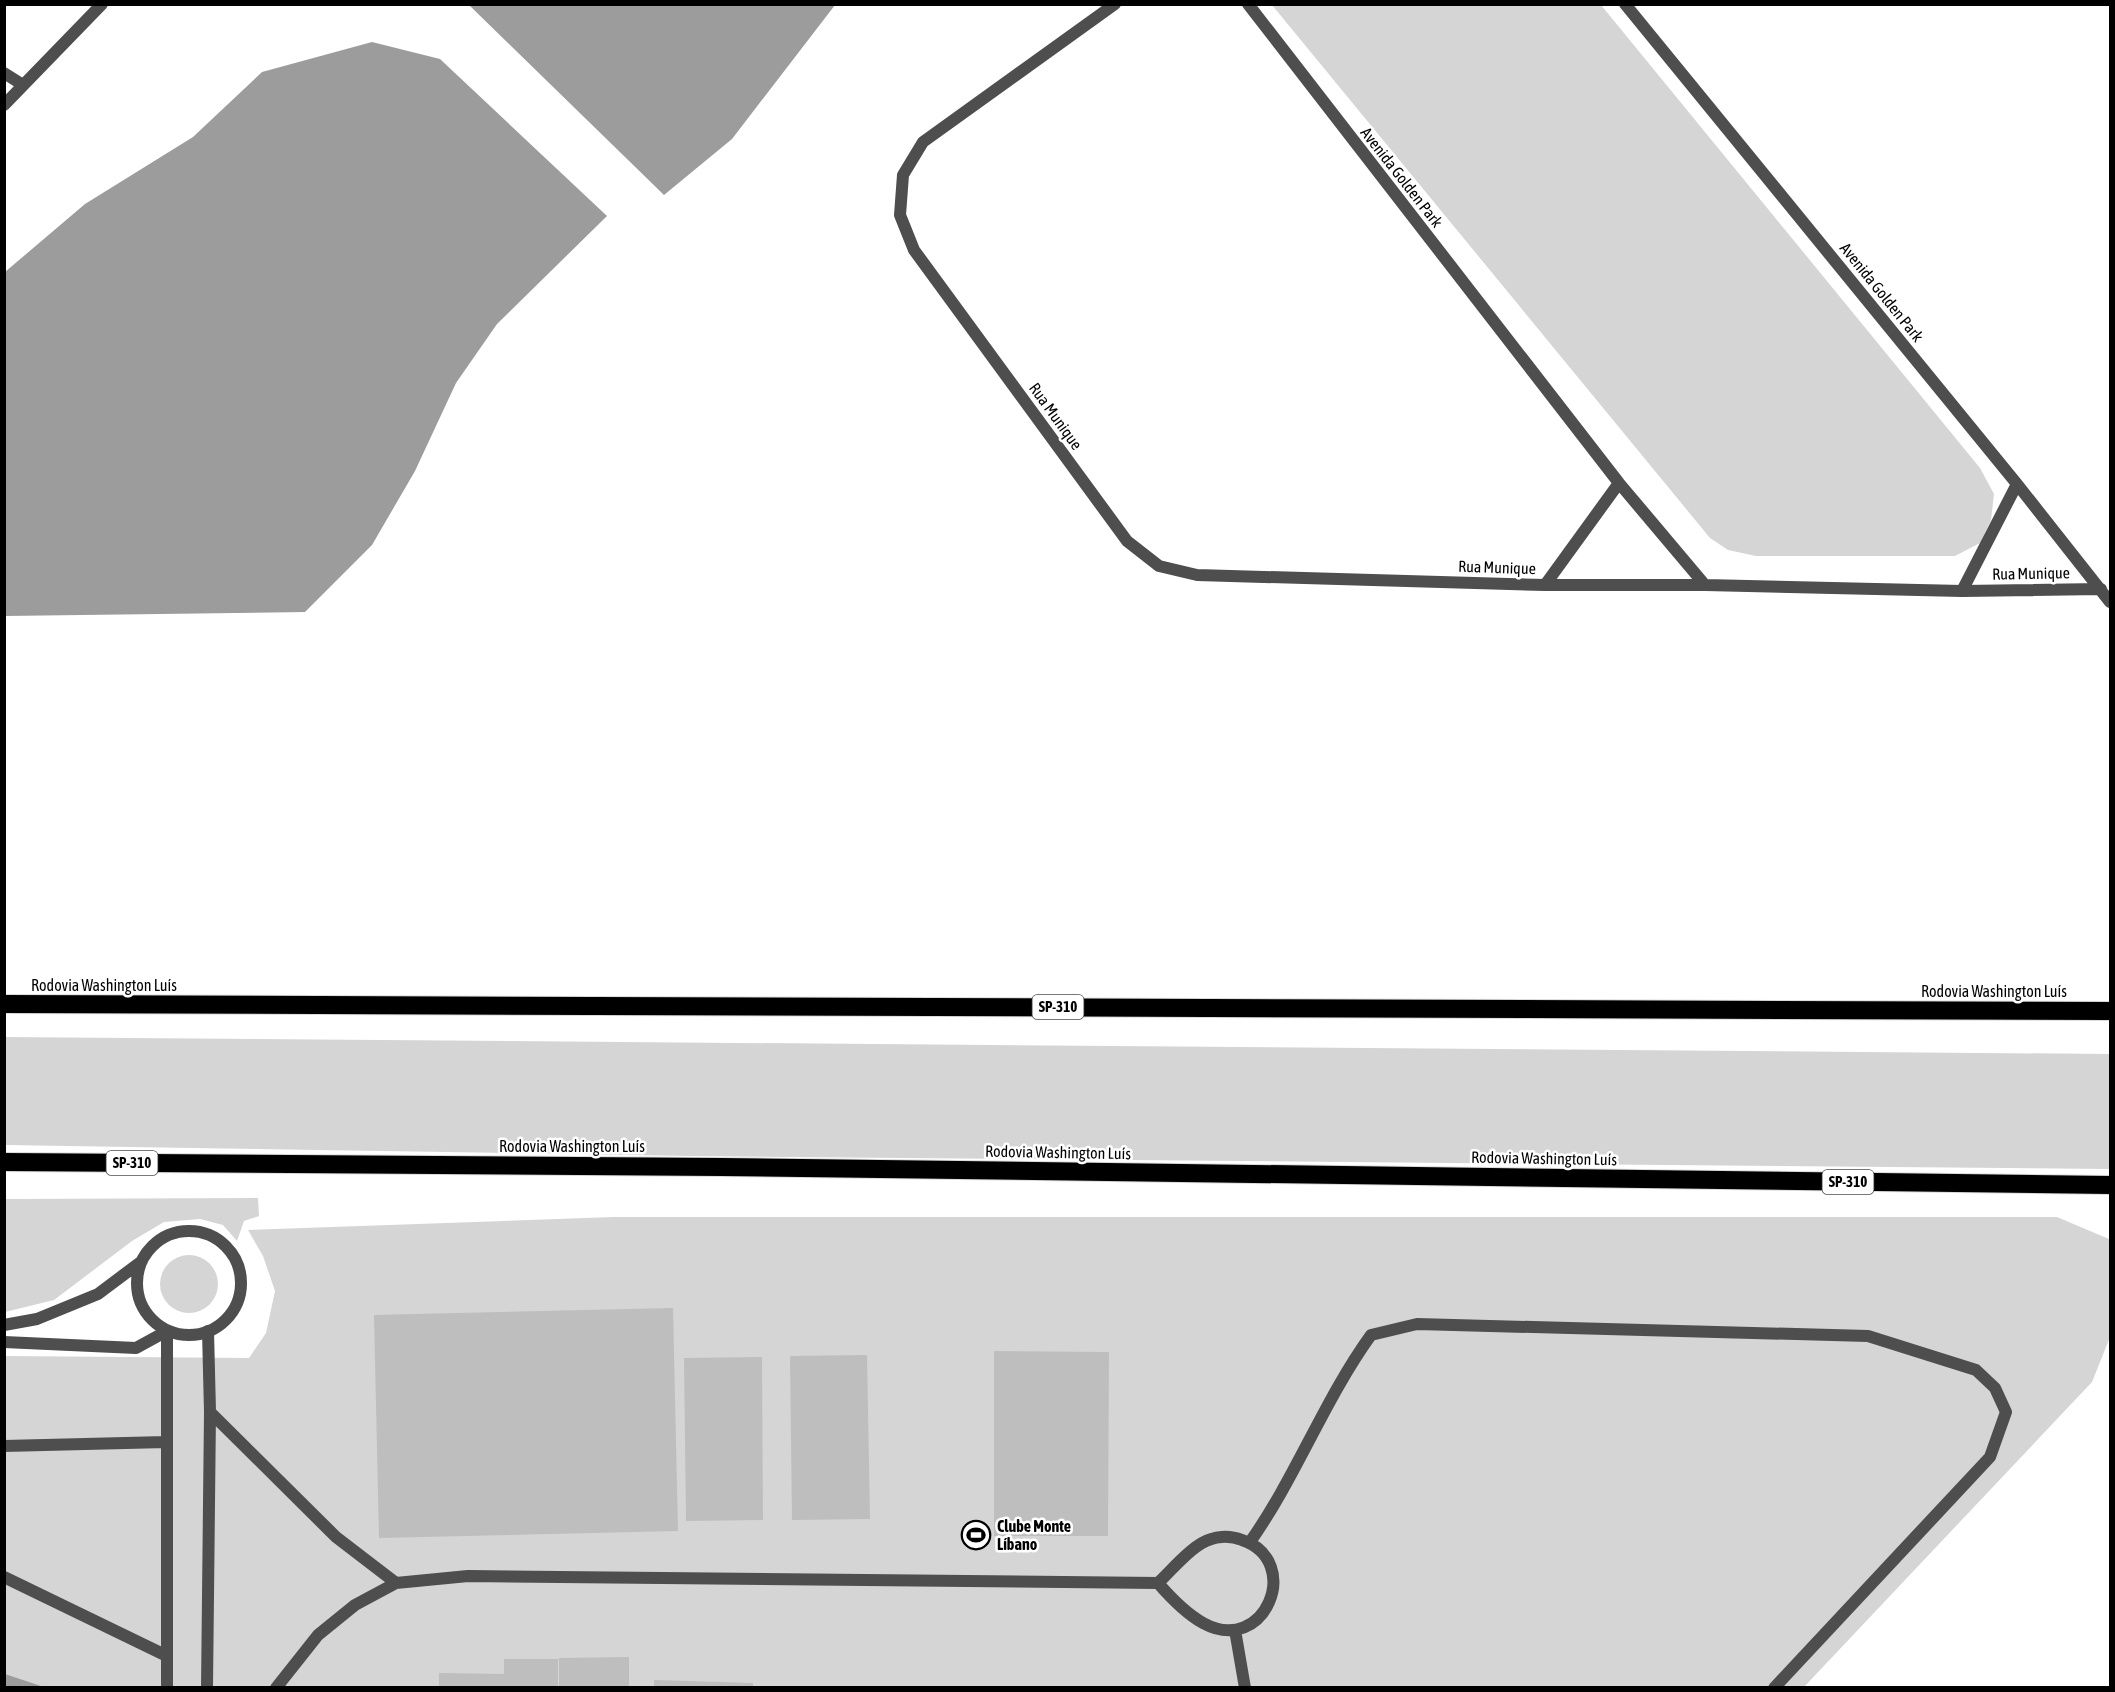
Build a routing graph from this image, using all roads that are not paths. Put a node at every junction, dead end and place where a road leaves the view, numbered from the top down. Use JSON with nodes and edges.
{"nodes":[{"id":1,"x":102,"y":4,"type":"edge"},
{"id":2,"x":1115,"y":4,"type":"edge"},
{"id":3,"x":1248,"y":4,"type":"edge"},
{"id":4,"x":1625,"y":4,"type":"edge"},
{"id":5,"x":4,"y":73,"type":"edge"},
{"id":6,"x":23,"y":85,"type":"junction"},
{"id":7,"x":4,"y":105,"type":"edge"},
{"id":8,"x":1618,"y":483,"type":"junction"},
{"id":9,"x":2017,"y":484,"type":"junction"},
{"id":10,"x":1545,"y":585,"type":"junction"},
{"id":11,"x":1705,"y":585,"type":"junction"},
{"id":12,"x":2101,"y":589,"type":"junction"},
{"id":13,"x":1962,"y":591,"type":"junction"},
{"id":14,"x":2110,"y":602,"type":"edge"},
{"id":15,"x":4,"y":1004,"type":"edge"},
{"id":16,"x":2110,"y":1011,"type":"edge"},
{"id":17,"x":4,"y":1162,"type":"edge"},
{"id":18,"x":260,"y":1164,"type":"junction"},
{"id":19,"x":4,"y":1171,"type":"edge"},
{"id":20,"x":2110,"y":1185,"type":"edge"},
{"id":21,"x":142,"y":1261,"type":"junction"},
{"id":22,"x":4,"y":1325,"type":"edge"},
{"id":23,"x":167,"y":1330,"type":"junction"},
{"id":24,"x":208,"y":1332,"type":"junction"},
{"id":25,"x":4,"y":1342,"type":"edge"},
{"id":26,"x":210,"y":1412,"type":"junction"},
{"id":27,"x":166,"y":1442,"type":"junction"},
{"id":28,"x":4,"y":1446,"type":"edge"},
{"id":29,"x":1250,"y":1542,"type":"junction"},
{"id":30,"x":4,"y":1577,"type":"edge"},
{"id":31,"x":396,"y":1583,"type":"junction"},
{"id":32,"x":1158,"y":1583,"type":"junction"},
{"id":33,"x":1235,"y":1630,"type":"junction"},
{"id":34,"x":167,"y":1656,"type":"junction"},
{"id":35,"x":167,"y":1688,"type":"edge"},
{"id":36,"x":207,"y":1688,"type":"edge"},
{"id":37,"x":276,"y":1688,"type":"edge"},
{"id":38,"x":1245,"y":1688,"type":"edge"},
{"id":39,"x":1774,"y":1688,"type":"edge"}],
"edges":[{"from":1,"to":6,"type":"street"},
{"from":2,"to":10,"type":"street","name":"Rua Munique"},
{"from":3,"to":8,"type":"street","name":"Avenida Golden Park"},
{"from":4,"to":9,"type":"street","name":"Avenida Golden Park"},
{"from":5,"to":6,"type":"street"},
{"from":6,"to":7,"type":"street"},
{"from":8,"to":10,"type":"street","name":"Rua Munique"},
{"from":8,"to":11,"type":"street","name":"Avenida Golden Park"},
{"from":9,"to":12,"type":"street","name":"Avenida Golden Park"},
{"from":9,"to":13,"type":"street","name":"Rua Munique"},
{"from":10,"to":11,"type":"street","name":"Rua Munique"},
{"from":11,"to":13,"type":"street","name":"Rua Munique"},
{"from":12,"to":13,"type":"street","name":"Rua Munique"},
{"from":12,"to":14,"type":"street","name":"Avenida Golden Park"},
{"from":15,"to":16,"type":"highway","name":"Rodovia Washington Luís","number":"SP-310"},
{"from":17,"to":18,"type":"highway","name":"Rodovia Washington Luís","number":"SP-310"},
{"from":18,"to":19,"type":"highway"},
{"from":18,"to":20,"type":"highway","name":"Rodovia Washington Luís","number":"SP-310"},
{"from":21,"to":22,"type":"street"},
{"from":21,"to":23,"type":"street"},
{"from":21,"to":24,"type":"street"},
{"from":23,"to":24,"type":"street"},
{"from":23,"to":25,"type":"street"},
{"from":23,"to":27,"type":"street"},
{"from":24,"to":26,"type":"street"},
{"from":26,"to":31,"type":"street"},
{"from":26,"to":36,"type":"street"},
{"from":27,"to":28,"type":"street"},
{"from":27,"to":34,"type":"street"},
{"from":29,"to":32,"type":"street"},
{"from":29,"to":33,"type":"street"},
{"from":29,"to":39,"type":"street"},
{"from":30,"to":34,"type":"street"},
{"from":31,"to":32,"type":"street"},
{"from":31,"to":37,"type":"street"},
{"from":32,"to":33,"type":"street"},
{"from":33,"to":38,"type":"street"},
{"from":34,"to":35,"type":"street"}]}
